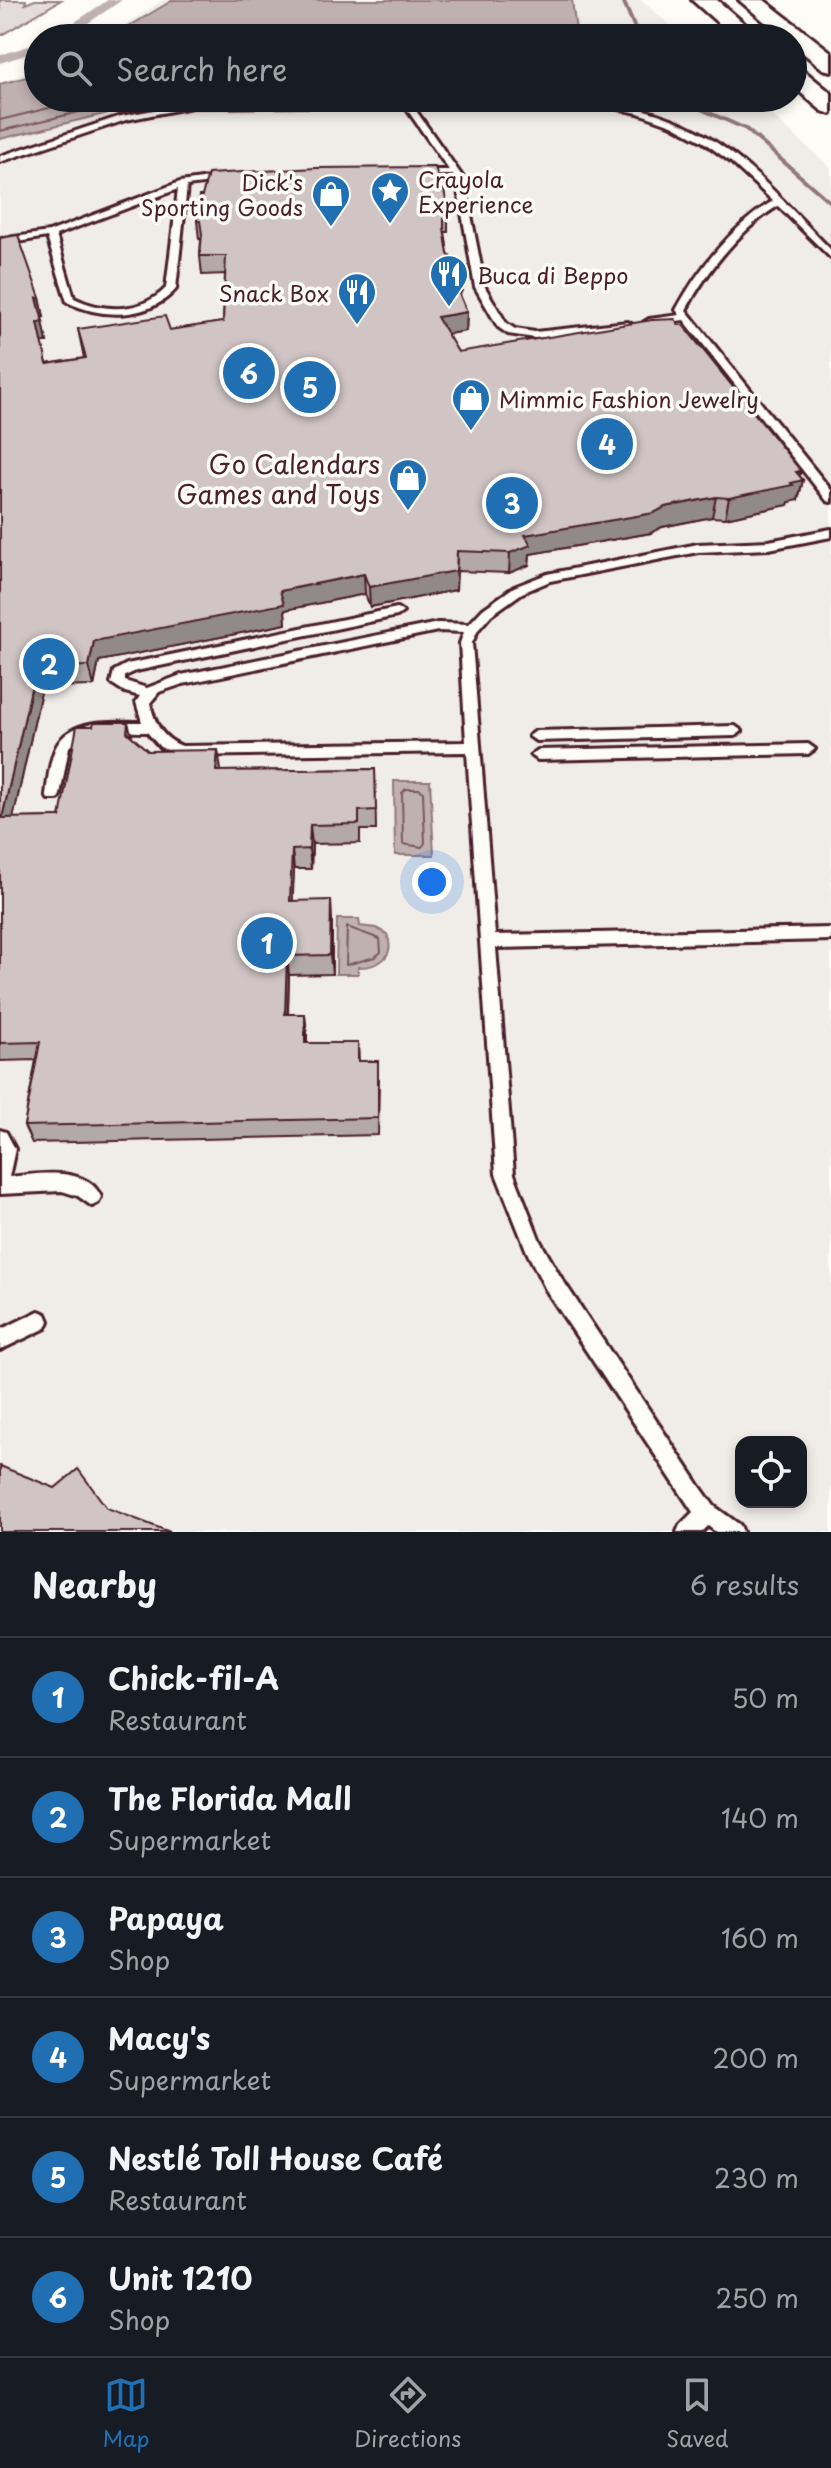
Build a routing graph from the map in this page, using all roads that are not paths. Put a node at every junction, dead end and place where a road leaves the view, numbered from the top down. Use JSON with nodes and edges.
{"nodes":[{"id":1,"x":703,"y":0,"type":"edge"},
{"id":2,"x":750,"y":0,"type":"edge"},
{"id":3,"x":732,"y":24,"type":"edge"},
{"id":4,"x":780,"y":24,"type":"edge"},
{"id":5,"x":807,"y":45,"type":"edge"},
{"id":6,"x":831,"y":64,"type":"edge"},
{"id":7,"x":807,"y":86,"type":"edge"},
{"id":8,"x":831,"y":106,"type":"edge"},
{"id":9,"x":153,"y":112,"type":"edge"},
{"id":10,"x":413,"y":112,"type":"edge"},
{"id":11,"x":637,"y":112,"type":"edge"},
{"id":12,"x":0,"y":159,"type":"edge"},
{"id":13,"x":456,"y":172,"type":"junction"},
{"id":14,"x":407,"y":174,"type":"edge"},
{"id":15,"x":234,"y":179,"type":"edge"},
{"id":16,"x":183,"y":184,"type":"junction"},
{"id":17,"x":777,"y":203,"type":"junction"},
{"id":18,"x":51,"y":234,"type":"junction"},
{"id":19,"x":0,"y":242,"type":"edge"},
{"id":20,"x":831,"y":255,"type":"edge"},
{"id":21,"x":684,"y":317,"type":"junction"},
{"id":22,"x":831,"y":498,"type":"edge"},
{"id":23,"x":831,"y":533,"type":"edge"},
{"id":24,"x":397,"y":612,"type":"dead end"},
{"id":25,"x":342,"y":624,"type":"junction"},
{"id":26,"x":472,"y":628,"type":"junction"},
{"id":27,"x":350,"y":645,"type":"junction"},
{"id":28,"x":220,"y":649,"type":"junction"},
{"id":29,"x":226,"y":670,"type":"junction"},
{"id":30,"x":148,"y":693,"type":"junction"},
{"id":31,"x":150,"y":727,"type":"junction"},
{"id":32,"x":735,"y":731,"type":"dead end"},
{"id":33,"x":536,"y":736,"type":"dead end"},
{"id":34,"x":473,"y":747,"type":"junction"},
{"id":35,"x":808,"y":749,"type":"dead end"},
{"id":36,"x":538,"y":755,"type":"dead end"},
{"id":37,"x":53,"y":795,"type":"dead end"},
{"id":38,"x":831,"y":934,"type":"edge"},
{"id":39,"x":487,"y":942,"type":"junction"},
{"id":40,"x":0,"y":1138,"type":"edge"},
{"id":41,"x":0,"y":1183,"type":"edge"},
{"id":42,"x":92,"y":1197,"type":"dead end"},
{"id":43,"x":39,"y":1321,"type":"dead end"},
{"id":44,"x":0,"y":1340,"type":"edge"},
{"id":45,"x":707,"y":1513,"type":"junction"},
{"id":46,"x":687,"y":1532,"type":"edge"},
{"id":47,"x":733,"y":1532,"type":"edge"}],
"edges":[{"from":1,"to":3,"type":"highway"},
{"from":2,"to":4,"type":"highway"},
{"from":5,"to":6,"type":"highway"},
{"from":7,"to":8,"type":"highway"},
{"from":9,"to":12,"type":"lane"},
{"from":10,"to":13,"type":"lane"},
{"from":11,"to":17,"type":"lane"},
{"from":13,"to":14,"type":"lane"},
{"from":13,"to":21,"type":"lane"},
{"from":15,"to":16,"type":"lane"},
{"from":16,"to":18,"type":"lane"},
{"from":16,"to":18,"type":"lane"},
{"from":17,"to":20,"type":"lane"},
{"from":17,"to":21,"type":"lane"},
{"from":18,"to":19,"type":"lane"},
{"from":21,"to":22,"type":"lane"},
{"from":23,"to":26,"type":"lane"},
{"from":24,"to":25,"type":"lane"},
{"from":25,"to":27,"type":"lane"},
{"from":25,"to":28,"type":"lane"},
{"from":26,"to":27,"type":"lane"},
{"from":26,"to":34,"type":"lane"},
{"from":27,"to":29,"type":"lane"},
{"from":28,"to":29,"type":"lane"},
{"from":28,"to":30,"type":"lane"},
{"from":29,"to":30,"type":"lane"},
{"from":30,"to":31,"type":"lane"},
{"from":31,"to":34,"type":"lane"},
{"from":31,"to":37,"type":"lane"},
{"from":32,"to":33,"type":"lane"},
{"from":34,"to":39,"type":"lane"},
{"from":35,"to":36,"type":"lane"},
{"from":38,"to":39,"type":"lane"},
{"from":39,"to":45,"type":"lane"},
{"from":40,"to":41,"type":"lane"},
{"from":41,"to":42,"type":"lane"},
{"from":43,"to":44,"type":"lane"},
{"from":45,"to":46,"type":"lane"},
{"from":45,"to":47,"type":"lane"}]}
